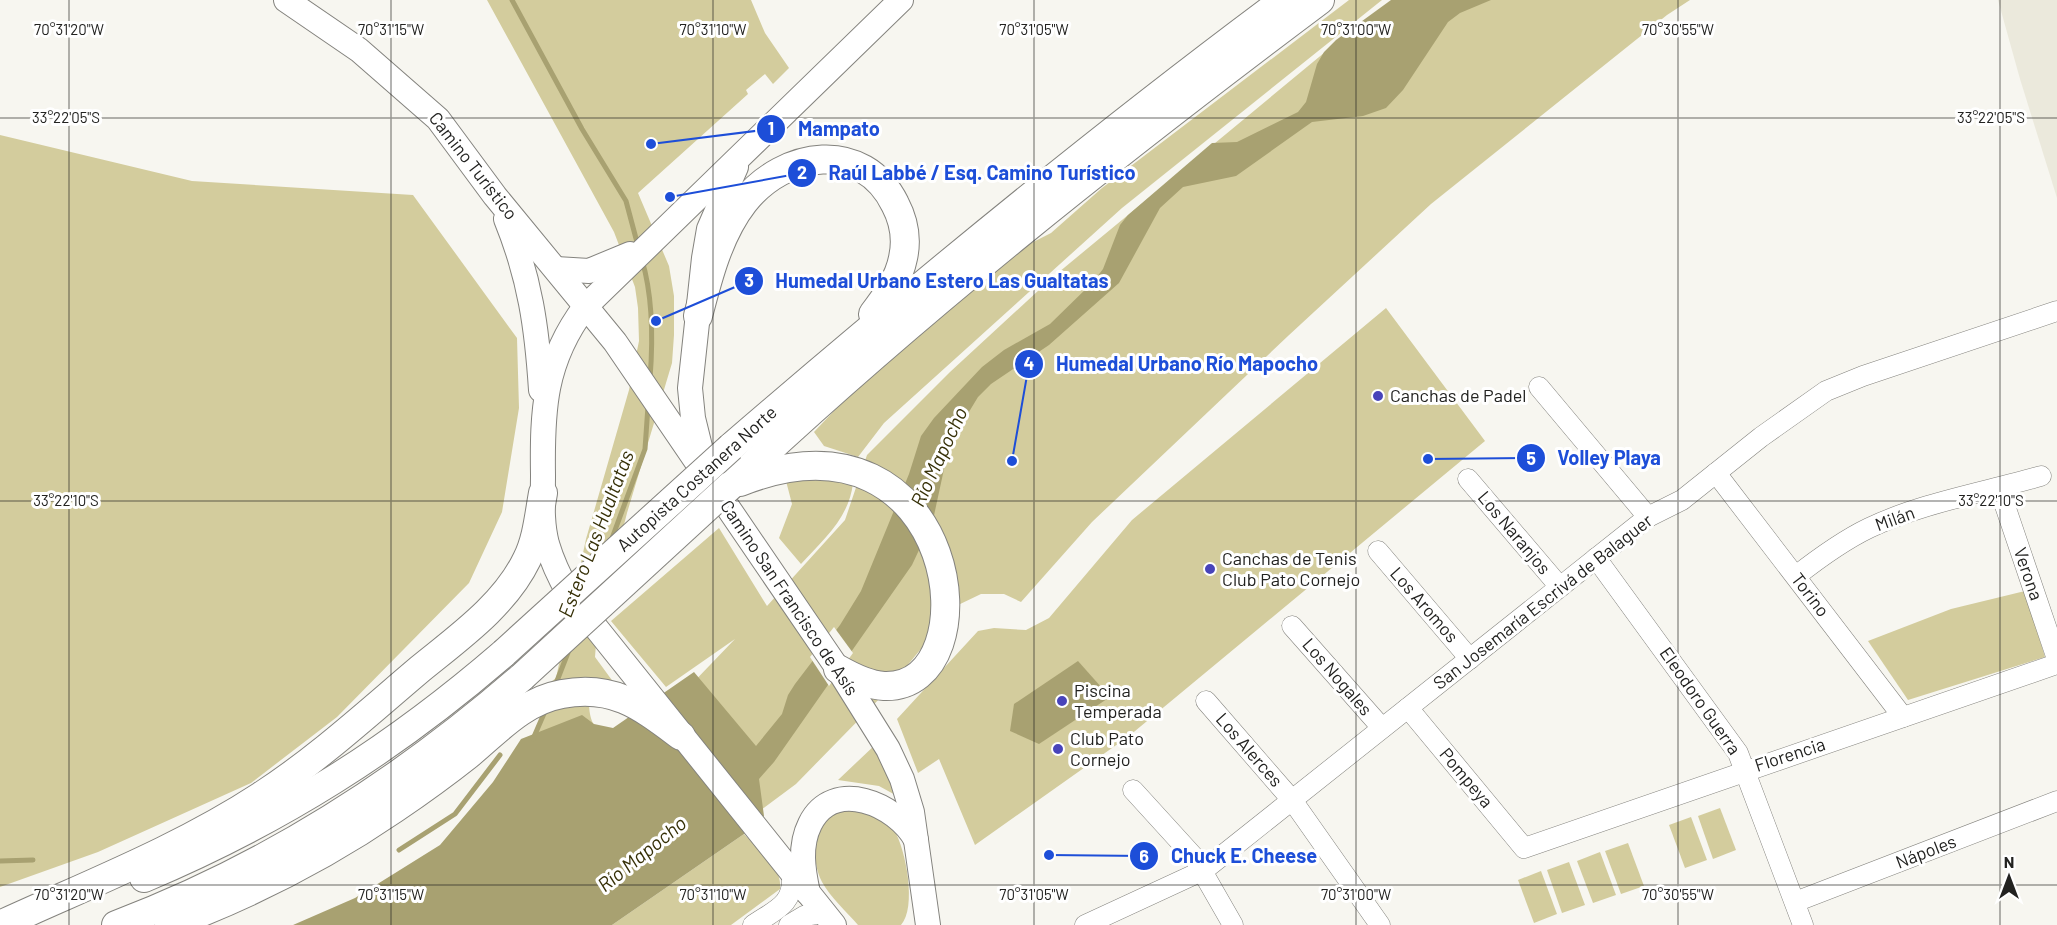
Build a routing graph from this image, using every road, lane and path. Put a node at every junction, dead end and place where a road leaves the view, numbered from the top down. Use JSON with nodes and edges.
{"nodes":[{"id":1,"x":286,"y":0,"type":"edge"},
{"id":2,"x":901,"y":0,"type":"edge"},
{"id":3,"x":1284,"y":0,"type":"edge"},
{"id":4,"x":1320,"y":0,"type":"edge"},
{"id":5,"x":742,"y":154,"type":"junction"},
{"id":6,"x":495,"y":196,"type":"junction"},
{"id":7,"x":556,"y":269,"type":"junction"},
{"id":8,"x":612,"y":272,"type":"junction"},
{"id":9,"x":585,"y":307,"type":"junction"},
{"id":10,"x":2057,"y":311,"type":"edge"},
{"id":11,"x":698,"y":316,"type":"junction"},
{"id":12,"x":849,"y":345,"type":"junction"},
{"id":13,"x":1539,"y":387,"type":"dead end"},
{"id":14,"x":542,"y":414,"type":"junction"},
{"id":15,"x":741,"y":456,"type":"junction"},
{"id":16,"x":1716,"y":473,"type":"junction"},
{"id":17,"x":2041,"y":476,"type":"dead end"},
{"id":18,"x":1468,"y":479,"type":"dead end"},
{"id":19,"x":721,"y":485,"type":"junction"},
{"id":20,"x":2000,"y":488,"type":"junction"},
{"id":21,"x":543,"y":493,"type":"junction"},
{"id":22,"x":1648,"y":517,"type":"junction"},
{"id":23,"x":1378,"y":551,"type":"dead end"},
{"id":24,"x":1596,"y":558,"type":"junction"},
{"id":25,"x":1796,"y":576,"type":"junction"},
{"id":26,"x":1560,"y":587,"type":"junction"},
{"id":27,"x":1292,"y":626,"type":"dead end"},
{"id":28,"x":1470,"y":658,"type":"junction"},
{"id":29,"x":2057,"y":659,"type":"edge"},
{"id":30,"x":2057,"y":664,"type":"edge"},
{"id":31,"x":838,"y":669,"type":"junction"},
{"id":32,"x":1206,"y":701,"type":"dead end"},
{"id":33,"x":1408,"y":708,"type":"junction"},
{"id":34,"x":1903,"y":717,"type":"junction"},
{"id":35,"x":1382,"y":728,"type":"junction"},
{"id":36,"x":681,"y":736,"type":"junction"},
{"id":37,"x":1746,"y":770,"type":"junction"},
{"id":38,"x":1133,"y":790,"type":"dead end"},
{"id":39,"x":1292,"y":800,"type":"junction"},
{"id":40,"x":2057,"y":801,"type":"edge"},
{"id":41,"x":918,"y":845,"type":"junction"},
{"id":42,"x":1524,"y":848,"type":"joint"},
{"id":43,"x":1204,"y":870,"type":"junction"},
{"id":44,"x":792,"y":875,"type":"junction"},
{"id":45,"x":923,"y":894,"type":"junction"},
{"id":46,"x":808,"y":895,"type":"junction"},
{"id":47,"x":1795,"y":902,"type":"junction"},
{"id":48,"x":829,"y":919,"type":"edge"},
{"id":49,"x":0,"y":925,"type":"edge"},
{"id":50,"x":8,"y":925,"type":"edge"},
{"id":51,"x":116,"y":925,"type":"edge"},
{"id":52,"x":169,"y":925,"type":"edge"},
{"id":53,"x":753,"y":925,"type":"edge"},
{"id":54,"x":789,"y":925,"type":"edge"},
{"id":55,"x":912,"y":925,"type":"edge"},
{"id":56,"x":928,"y":925,"type":"edge"},
{"id":57,"x":1085,"y":925,"type":"edge"},
{"id":58,"x":1233,"y":925,"type":"edge"},
{"id":59,"x":1380,"y":925,"type":"edge"},
{"id":60,"x":1803,"y":925,"type":"edge"}],
"edges":[{"from":1,"to":6,"type":"main road","name":"Camino Turístico"},
{"from":2,"to":5,"type":"main road"},
{"from":3,"to":12,"type":"highway","name":"Autopista Costanera Norte"},
{"from":4,"to":15,"type":"highway","name":"Autopista Costanera Norte"},
{"from":5,"to":8,"type":"main road"},
{"from":5,"to":11,"type":"main road"},
{"from":6,"to":7,"type":"main road","name":"Camino Turístico"},
{"from":6,"to":14,"type":"main road"},
{"from":7,"to":8,"type":"main road"},
{"from":7,"to":9,"type":"main road","name":"Camino Turístico"},
{"from":8,"to":9,"type":"main road"},
{"from":9,"to":14,"type":"main road"},
{"from":9,"to":19,"type":"main road","name":"Camino San Francisco de Asís"},
{"from":10,"to":16,"type":"street","name":"San Josemaría Escrivá de Balaguer"},
{"from":11,"to":12,"type":"highway"},
{"from":11,"to":19,"type":"main road"},
{"from":12,"to":15,"type":"highway","name":"Autopista Costanera Norte"},
{"from":13,"to":22,"type":"street"},
{"from":14,"to":21,"type":"main road"},
{"from":15,"to":19,"type":"highway","name":"Autopista Costanera Norte"},
{"from":15,"to":50,"type":"highway","name":"Autopista Costanera Norte","bridge":true},
{"from":16,"to":22,"type":"street","name":"San Josemaría Escrivá de Balaguer"},
{"from":16,"to":25,"type":"street","name":"Torino"},
{"from":17,"to":20,"type":"street","name":"Milán"},
{"from":18,"to":26,"type":"street","name":"Los Naranjos"},
{"from":19,"to":31,"type":"main road","name":"Camino San Francisco de Asís"},
{"from":19,"to":31,"type":"highway"},
{"from":19,"to":51,"type":"highway","name":"Autopista Costanera Norte","bridge":true},
{"from":20,"to":25,"type":"street","name":"Milán"},
{"from":20,"to":29,"type":"street","name":"Verona"},
{"from":21,"to":36,"type":"main road","bridge":true},
{"from":21,"to":49,"type":"highway"},
{"from":22,"to":24,"type":"street","name":"San Josemaría Escrivá de Balaguer"},
{"from":23,"to":28,"type":"street","name":"Los Aromos"},
{"from":24,"to":26,"type":"street","name":"San Josemaría Escrivá de Balaguer"},
{"from":24,"to":37,"type":"street","name":"Eleodoro Guerra"},
{"from":25,"to":34,"type":"street","name":"Torino"},
{"from":26,"to":28,"type":"street","name":"San Josemaría Escrivá de Balaguer"},
{"from":27,"to":35,"type":"street","name":"Los Nogales"},
{"from":28,"to":33,"type":"street","name":"San Josemaría Escrivá de Balaguer"},
{"from":30,"to":34,"type":"street","name":"Florencia"},
{"from":31,"to":41,"type":"main road","name":"Camino San Francisco de Asís"},
{"from":32,"to":39,"type":"street","name":"Los Alerces"},
{"from":33,"to":35,"type":"street","name":"San Josemaría Escrivá de Balaguer"},
{"from":33,"to":42,"type":"street","name":"Pompeya"},
{"from":34,"to":37,"type":"street","name":"Florencia"},
{"from":35,"to":39,"type":"street","name":"San Josemaría Escrivá de Balaguer"},
{"from":36,"to":44,"type":"main road"},
{"from":36,"to":52,"type":"highway"},
{"from":37,"to":42,"type":"street","name":"Florencia"},
{"from":37,"to":47,"type":"street","name":"Eleodoro Guerra"},
{"from":38,"to":43,"type":"street"},
{"from":39,"to":43,"type":"street","name":"San Josemaría Escrivá de Balaguer"},
{"from":39,"to":59,"type":"street","name":"Los Alerces"},
{"from":40,"to":47,"type":"street","name":"Nápoles"},
{"from":41,"to":45,"type":"main road","name":"Camino San Francisco de Asís"},
{"from":41,"to":46,"type":"main road"},
{"from":43,"to":57,"type":"street","name":"San Josemaría Escrivá de Balaguer"},
{"from":43,"to":58,"type":"street"},
{"from":44,"to":46,"type":"main road"},
{"from":44,"to":53,"type":"street"},
{"from":45,"to":55,"type":"main road"},
{"from":45,"to":56,"type":"main road","name":"Camino San Francisco de Asís"},
{"from":46,"to":48,"type":"main road"},
{"from":47,"to":60,"type":"street","name":"Eleodoro Guerra"},
{"from":48,"to":54,"type":"street"}]}
